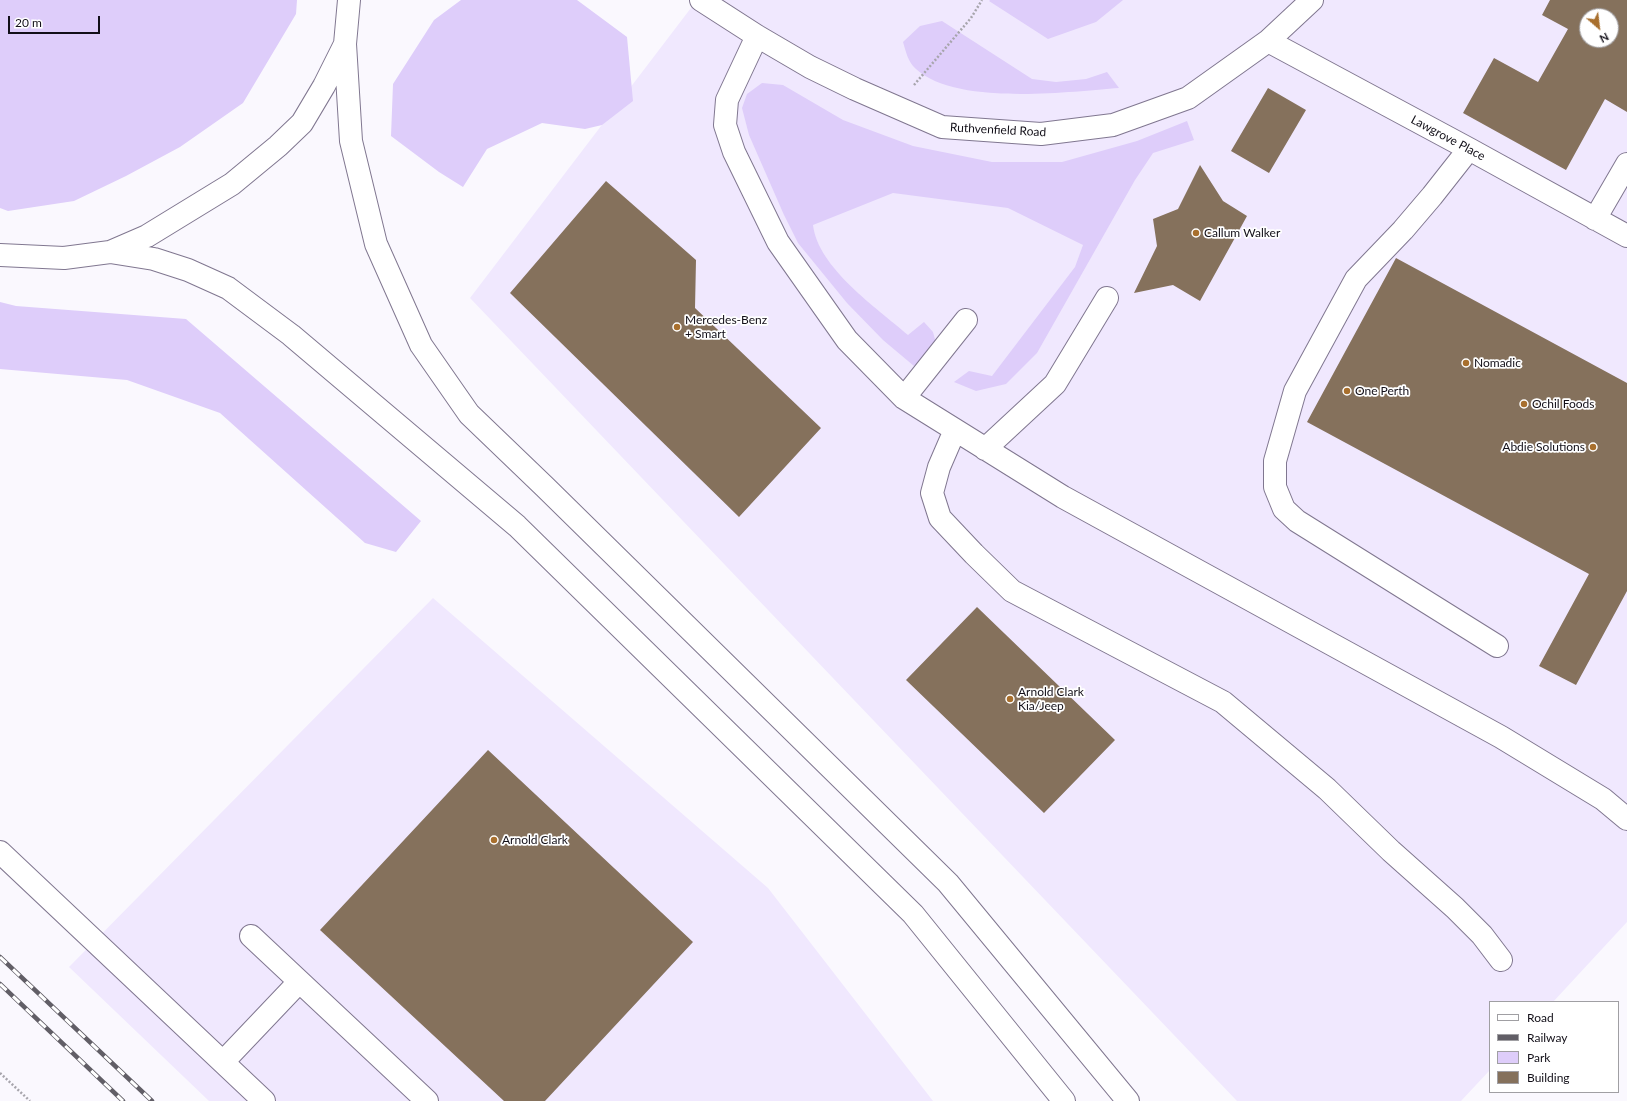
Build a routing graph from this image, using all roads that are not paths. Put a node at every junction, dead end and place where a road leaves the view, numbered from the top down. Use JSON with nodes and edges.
{"nodes":[{"id":1,"x":349,"y":0,"type":"edge"},
{"id":2,"x":701,"y":0,"type":"edge"},
{"id":3,"x":1312,"y":0,"type":"edge"},
{"id":4,"x":757,"y":36,"type":"junction"},
{"id":5,"x":1268,"y":41,"type":"junction"},
{"id":6,"x":344,"y":44,"type":"junction"},
{"id":7,"x":1469,"y":149,"type":"junction"},
{"id":8,"x":1627,"y":164,"type":"edge"},
{"id":9,"x":1595,"y":218,"type":"junction"},
{"id":10,"x":1627,"y":236,"type":"edge"},
{"id":11,"x":110,"y":252,"type":"junction"},
{"id":12,"x":0,"y":255,"type":"edge"},
{"id":13,"x":1107,"y":298,"type":"dead end"},
{"id":14,"x":966,"y":320,"type":"dead end"},
{"id":15,"x":904,"y":398,"type":"junction"},
{"id":16,"x":955,"y":430,"type":"junction"},
{"id":17,"x":985,"y":449,"type":"junction"},
{"id":18,"x":1496,"y":646,"type":"dead end"},
{"id":19,"x":1627,"y":819,"type":"edge"},
{"id":20,"x":0,"y":852,"type":"edge"},
{"id":21,"x":251,"y":936,"type":"dead end"},
{"id":22,"x":1502,"y":960,"type":"dead end"},
{"id":23,"x":299,"y":982,"type":"junction"},
{"id":24,"x":223,"y":1062,"type":"junction"},
{"id":25,"x":264,"y":1101,"type":"edge"},
{"id":26,"x":427,"y":1101,"type":"edge"},
{"id":27,"x":1064,"y":1101,"type":"edge"},
{"id":28,"x":1128,"y":1101,"type":"edge"}],
"edges":[{"from":1,"to":6,"type":"main road"},
{"from":2,"to":4,"type":"main road","name":"Ruthvenfield Road"},
{"from":3,"to":5,"type":"main road","name":"Ruthvenfield Road"},
{"from":4,"to":5,"type":"main road","name":"Ruthvenfield Road"},
{"from":4,"to":15,"type":"main road"},
{"from":5,"to":7,"type":"main road","name":"Lawgrove Place"},
{"from":6,"to":11,"type":"main road"},
{"from":6,"to":28,"type":"main road"},
{"from":7,"to":9,"type":"main road","name":"Lawgrove Place"},
{"from":7,"to":18,"type":"main road"},
{"from":8,"to":9,"type":"main road"},
{"from":9,"to":10,"type":"main road","name":"Lawgrove Place"},
{"from":11,"to":12,"type":"main road"},
{"from":11,"to":27,"type":"main road"},
{"from":13,"to":17,"type":"main road"},
{"from":14,"to":15,"type":"main road"},
{"from":15,"to":16,"type":"main road"},
{"from":16,"to":17,"type":"main road"},
{"from":16,"to":22,"type":"main road"},
{"from":17,"to":19,"type":"main road"},
{"from":20,"to":24,"type":"main road"},
{"from":21,"to":23,"type":"main road"},
{"from":23,"to":24,"type":"main road"},
{"from":23,"to":26,"type":"main road"},
{"from":24,"to":25,"type":"main road"}]}
